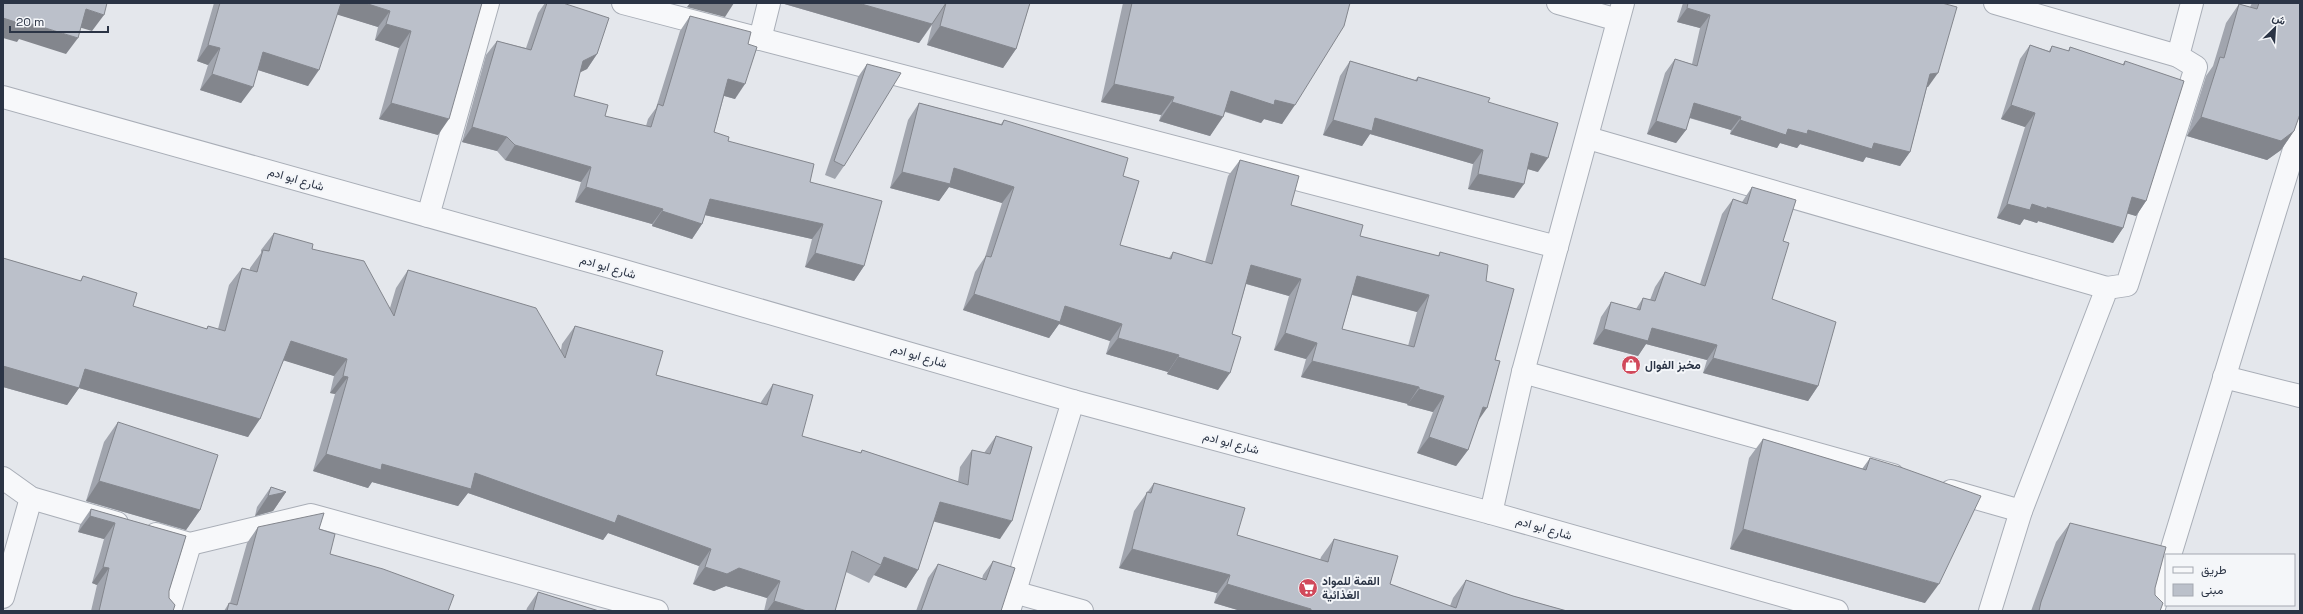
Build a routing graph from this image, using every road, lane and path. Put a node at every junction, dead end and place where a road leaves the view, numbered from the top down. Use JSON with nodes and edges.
{"nodes":[{"id":1,"x":488,"y":3,"type":"edge"},
{"id":2,"x":623,"y":3,"type":"edge"},
{"id":3,"x":769,"y":3,"type":"edge"},
{"id":4,"x":1558,"y":3,"type":"edge"},
{"id":5,"x":1995,"y":3,"type":"edge"},
{"id":6,"x":2192,"y":3,"type":"edge"},
{"id":7,"x":1621,"y":12,"type":"edge"},
{"id":8,"x":760,"y":39,"type":"junction"},
{"id":9,"x":2178,"y":56,"type":"junction"},
{"id":10,"x":3,"y":97,"type":"edge"},
{"id":11,"x":2300,"y":130,"type":"edge"},
{"id":12,"x":1588,"y":138,"type":"junction"},
{"id":13,"x":428,"y":216,"type":"junction"},
{"id":14,"x":1557,"y":247,"type":"junction"},
{"id":15,"x":2107,"y":288,"type":"junction"},
{"id":16,"x":1524,"y":372,"type":"junction"},
{"id":17,"x":2224,"y":377,"type":"junction"},
{"id":18,"x":2300,"y":396,"type":"edge"},
{"id":19,"x":1074,"y":401,"type":"junction"},
{"id":20,"x":3,"y":478,"type":"edge"},
{"id":21,"x":31,"y":498,"type":"junction"},
{"id":22,"x":2021,"y":511,"type":"junction"},
{"id":23,"x":1491,"y":513,"type":"junction"},
{"id":24,"x":190,"y":544,"type":"junction"},
{"id":25,"x":2170,"y":554,"type":"edge"},
{"id":26,"x":2165,"y":569,"type":"edge"},
{"id":27,"x":3,"y":597,"type":"edge"},
{"id":28,"x":1011,"y":602,"type":"edge"},
{"id":29,"x":170,"y":611,"type":"edge"},
{"id":30,"x":657,"y":611,"type":"edge"},
{"id":31,"x":1082,"y":611,"type":"edge"},
{"id":32,"x":1837,"y":611,"type":"edge"},
{"id":33,"x":1990,"y":611,"type":"edge"},
{"id":34,"x":2152,"y":611,"type":"edge"}],
"edges":[{"from":1,"to":13,"type":"street"},
{"from":2,"to":8,"type":"street"},
{"from":3,"to":8,"type":"street"},
{"from":4,"to":7,"type":"street"},
{"from":5,"to":9,"type":"street"},
{"from":6,"to":9,"type":"street"},
{"from":7,"to":12,"type":"street"},
{"from":8,"to":14,"type":"street"},
{"from":9,"to":15,"type":"street"},
{"from":10,"to":13,"type":"street","name":"شارع ابو ادم"},
{"from":11,"to":17,"type":"street"},
{"from":12,"to":14,"type":"street"},
{"from":12,"to":15,"type":"street"},
{"from":13,"to":19,"type":"street","name":"شارع ابو ادم"},
{"from":14,"to":16,"type":"street"},
{"from":15,"to":22,"type":"street"},
{"from":16,"to":22,"type":"street"},
{"from":16,"to":23,"type":"street"},
{"from":17,"to":18,"type":"street"},
{"from":17,"to":25,"type":"street"},
{"from":19,"to":23,"type":"street","name":"شارع ابو ادم"},
{"from":19,"to":28,"type":"street"},
{"from":20,"to":21,"type":"street"},
{"from":21,"to":24,"type":"street"},
{"from":21,"to":27,"type":"street"},
{"from":22,"to":33,"type":"street"},
{"from":23,"to":32,"type":"street","name":"شارع ابو ادم"},
{"from":24,"to":29,"type":"street"},
{"from":24,"to":30,"type":"street"},
{"from":26,"to":34,"type":"street"},
{"from":28,"to":31,"type":"street"}]}
